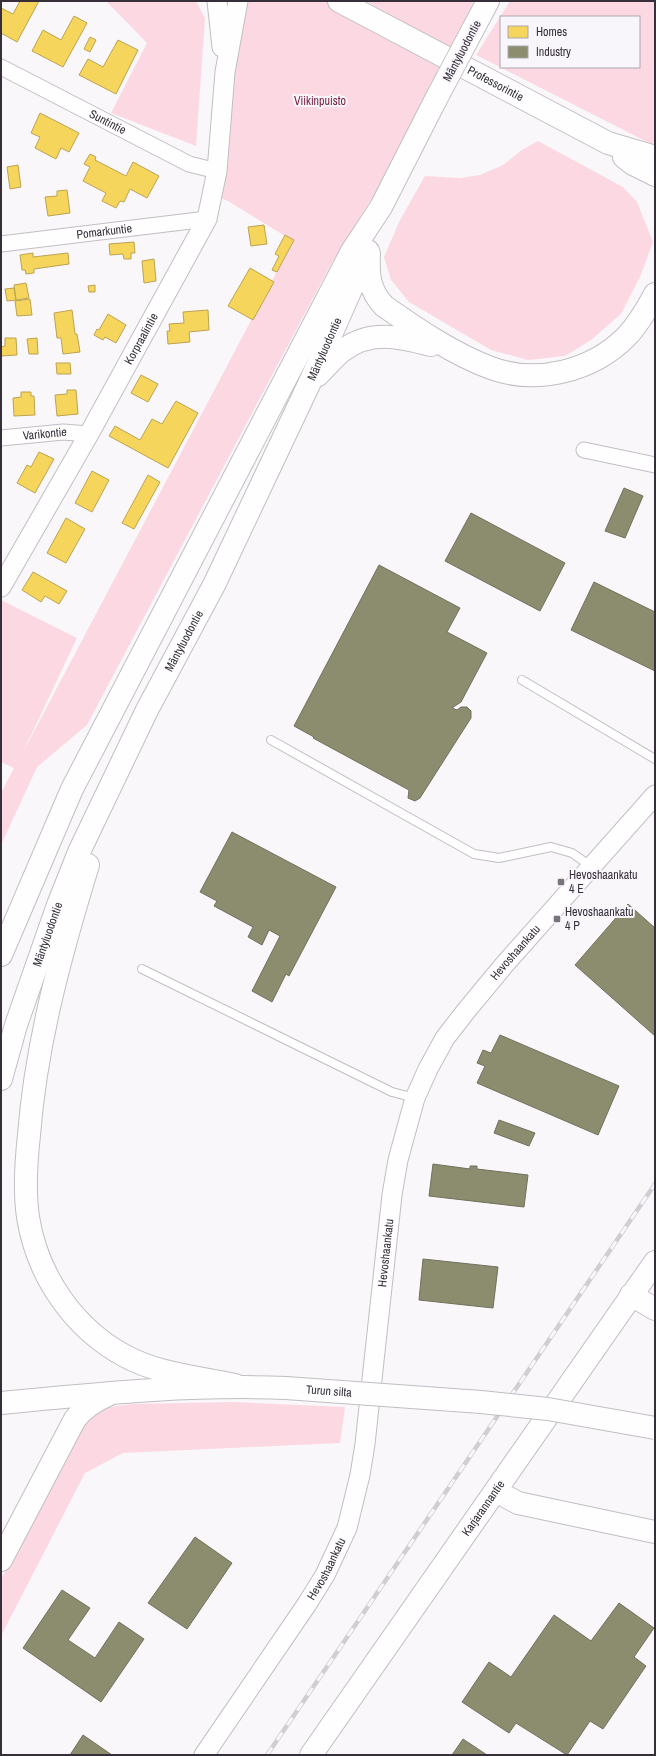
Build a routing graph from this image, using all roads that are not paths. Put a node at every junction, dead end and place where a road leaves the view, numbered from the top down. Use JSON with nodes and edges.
{"nodes":[{"id":1,"x":217,"y":1,"type":"edge"},
{"id":2,"x":238,"y":1,"type":"edge"},
{"id":3,"x":338,"y":1,"type":"edge"},
{"id":4,"x":488,"y":1,"type":"edge"},
{"id":5,"x":1,"y":67,"type":"edge"},
{"id":6,"x":225,"y":72,"type":"junction"},
{"id":7,"x":608,"y":143,"type":"junction"},
{"id":8,"x":655,"y":157,"type":"edge"},
{"id":9,"x":217,"y":171,"type":"junction"},
{"id":10,"x":655,"y":175,"type":"edge"},
{"id":11,"x":381,"y":207,"type":"junction"},
{"id":12,"x":207,"y":219,"type":"junction"},
{"id":13,"x":1,"y":244,"type":"edge"},
{"id":14,"x":369,"y":248,"type":"junction"},
{"id":15,"x":655,"y":294,"type":"edge"},
{"id":16,"x":452,"y":350,"type":"junction"},
{"id":17,"x":310,"y":382,"type":"junction"},
{"id":18,"x":89,"y":434,"type":"junction"},
{"id":19,"x":1,"y":438,"type":"edge"},
{"id":20,"x":584,"y":450,"type":"dead end"},
{"id":21,"x":655,"y":465,"type":"edge"},
{"id":22,"x":1,"y":587,"type":"edge"},
{"id":23,"x":522,"y":680,"type":"dead end"},
{"id":24,"x":271,"y":740,"type":"dead end"},
{"id":25,"x":655,"y":759,"type":"edge"},
{"id":26,"x":655,"y":795,"type":"edge"},
{"id":27,"x":94,"y":819,"type":"junction"},
{"id":28,"x":592,"y":867,"type":"junction"},
{"id":29,"x":1,"y":955,"type":"edge"},
{"id":30,"x":142,"y":969,"type":"dead end"},
{"id":31,"x":1,"y":1079,"type":"edge"},
{"id":32,"x":415,"y":1098,"type":"junction"},
{"id":33,"x":655,"y":1262,"type":"edge"},
{"id":34,"x":632,"y":1295,"type":"junction"},
{"id":35,"x":655,"y":1309,"type":"edge"},
{"id":36,"x":235,"y":1386,"type":"junction"},
{"id":37,"x":116,"y":1392,"type":"junction"},
{"id":38,"x":1,"y":1402,"type":"edge"},
{"id":39,"x":655,"y":1428,"type":"edge"},
{"id":40,"x":496,"y":1491,"type":"junction"},
{"id":41,"x":655,"y":1532,"type":"edge"},
{"id":42,"x":1,"y":1560,"type":"edge"},
{"id":43,"x":204,"y":1755,"type":"edge"},
{"id":44,"x":311,"y":1755,"type":"edge"}],
"edges":[{"from":1,"to":6,"type":"street","name":"Korpraalintie"},
{"from":2,"to":6,"type":"street","name":"Korpraalintie"},
{"from":3,"to":7,"type":"main road","name":"Professorintie"},
{"from":4,"to":11,"type":"main road","name":"Mäntyluodontie","bridge":true},
{"from":5,"to":9,"type":"street","name":"Suntintie"},
{"from":6,"to":9,"type":"street","name":"Korpraalintie"},
{"from":7,"to":8,"type":"main road","name":"Professorintie"},
{"from":7,"to":10,"type":"main road","name":"Professorintie"},
{"from":9,"to":12,"type":"street","name":"Korpraalintie"},
{"from":11,"to":14,"type":"main road","name":"Mäntyluodontie"},
{"from":11,"to":29,"type":"main road","name":"Mäntyluodontie"},
{"from":12,"to":13,"type":"street","name":"Pomarkuntie"},
{"from":12,"to":18,"type":"street","name":"Korpraalintie"},
{"from":14,"to":16,"type":"main road"},
{"from":14,"to":17,"type":"main road","name":"Mäntyluodontie"},
{"from":15,"to":16,"type":"main road"},
{"from":16,"to":17,"type":"main road"},
{"from":17,"to":27,"type":"main road","name":"Mäntyluodontie"},
{"from":18,"to":19,"type":"street","name":"Varikontie"},
{"from":18,"to":22,"type":"street","name":"Korpraalintie"},
{"from":20,"to":21,"type":"street"},
{"from":23,"to":25,"type":"lane"},
{"from":24,"to":28,"type":"lane"},
{"from":26,"to":28,"type":"street","name":"Hevoshaankatu"},
{"from":27,"to":31,"type":"main road","name":"Mäntyluodontie"},
{"from":27,"to":36,"type":"main road"},
{"from":28,"to":32,"type":"street","name":"Hevoshaankatu"},
{"from":30,"to":32,"type":"lane"},
{"from":32,"to":43,"type":"street","name":"Hevoshaankatu"},
{"from":33,"to":34,"type":"main road","name":"Karjarannantie"},
{"from":34,"to":35,"type":"main road"},
{"from":34,"to":40,"type":"main road","name":"Karjarannantie"},
{"from":36,"to":37,"type":"main road","name":"Turun silta"},
{"from":36,"to":39,"type":"main road","name":"Turun silta","bridge":true},
{"from":37,"to":38,"type":"main road","name":"Turun silta"},
{"from":37,"to":42,"type":"main road"},
{"from":40,"to":41,"type":"main road"},
{"from":40,"to":44,"type":"main road","name":"Karjarannantie"}]}
